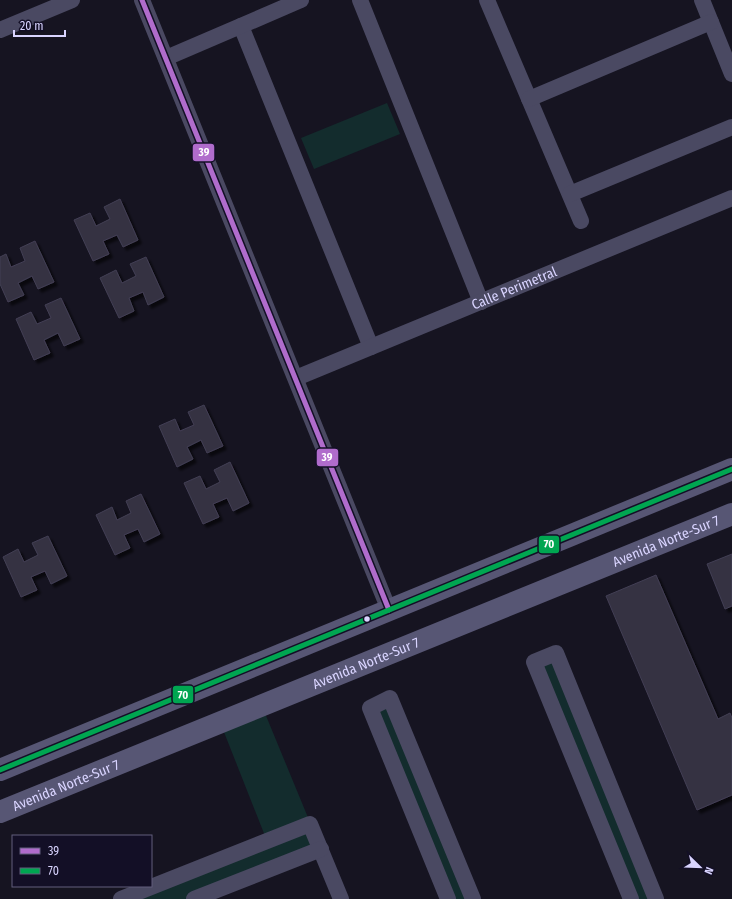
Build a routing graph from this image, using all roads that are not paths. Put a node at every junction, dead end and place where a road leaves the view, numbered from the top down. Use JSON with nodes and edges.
{"nodes":[{"id":1,"x":72,"y":0,"type":"edge"},
{"id":2,"x":142,"y":0,"type":"edge"},
{"id":3,"x":301,"y":0,"type":"edge"},
{"id":4,"x":360,"y":0,"type":"edge"},
{"id":5,"x":487,"y":0,"type":"edge"},
{"id":6,"x":702,"y":0,"type":"edge"},
{"id":7,"x":711,"y":22,"type":"junction"},
{"id":8,"x":241,"y":26,"type":"junction"},
{"id":9,"x":0,"y":30,"type":"edge"},
{"id":10,"x":166,"y":58,"type":"junction"},
{"id":11,"x":732,"y":74,"type":"edge"},
{"id":12,"x":529,"y":99,"type":"junction"},
{"id":13,"x":732,"y":126,"type":"edge"},
{"id":14,"x":570,"y":194,"type":"junction"},
{"id":15,"x":732,"y":198,"type":"edge"},
{"id":16,"x":581,"y":221,"type":"dead end"},
{"id":17,"x":481,"y":302,"type":"junction"},
{"id":18,"x":370,"y":347,"type":"junction"},
{"id":19,"x":296,"y":378,"type":"junction"},
{"id":20,"x":732,"y":469,"type":"edge"},
{"id":21,"x":732,"y":514,"type":"edge"},
{"id":22,"x":389,"y":610,"type":"junction"},
{"id":23,"x":0,"y":770,"type":"edge"},
{"id":24,"x":0,"y":812,"type":"edge"},
{"id":25,"x":320,"y":849,"type":"junction"},
{"id":26,"x":122,"y":899,"type":"edge"},
{"id":27,"x":194,"y":899,"type":"edge"},
{"id":28,"x":342,"y":899,"type":"edge"},
{"id":29,"x":448,"y":899,"type":"edge"},
{"id":30,"x":473,"y":899,"type":"edge"},
{"id":31,"x":631,"y":899,"type":"edge"},
{"id":32,"x":656,"y":899,"type":"edge"}],
"edges":[{"from":1,"to":9,"type":"street"},
{"from":2,"to":10,"type":"street"},
{"from":3,"to":8,"type":"street"},
{"from":4,"to":17,"type":"street"},
{"from":5,"to":12,"type":"street"},
{"from":6,"to":7,"type":"street"},
{"from":7,"to":11,"type":"street"},
{"from":7,"to":12,"type":"street"},
{"from":8,"to":10,"type":"street"},
{"from":8,"to":18,"type":"street"},
{"from":10,"to":19,"type":"street"},
{"from":12,"to":14,"type":"street"},
{"from":13,"to":14,"type":"street"},
{"from":14,"to":16,"type":"street"},
{"from":15,"to":17,"type":"street","name":"Calle Perimetral"},
{"from":17,"to":18,"type":"street","name":"Calle Perimetral"},
{"from":18,"to":19,"type":"street","name":"Calle Perimetral"},
{"from":19,"to":22,"type":"street"},
{"from":20,"to":22,"type":"main road"},
{"from":21,"to":24,"type":"main road","name":"Avenida Norte-Sur 7"},
{"from":22,"to":23,"type":"main road"},
{"from":25,"to":26,"type":"street"},
{"from":25,"to":27,"type":"street"},
{"from":25,"to":28,"type":"street"},
{"from":29,"to":30,"type":"street"},
{"from":31,"to":32,"type":"street"}]}
